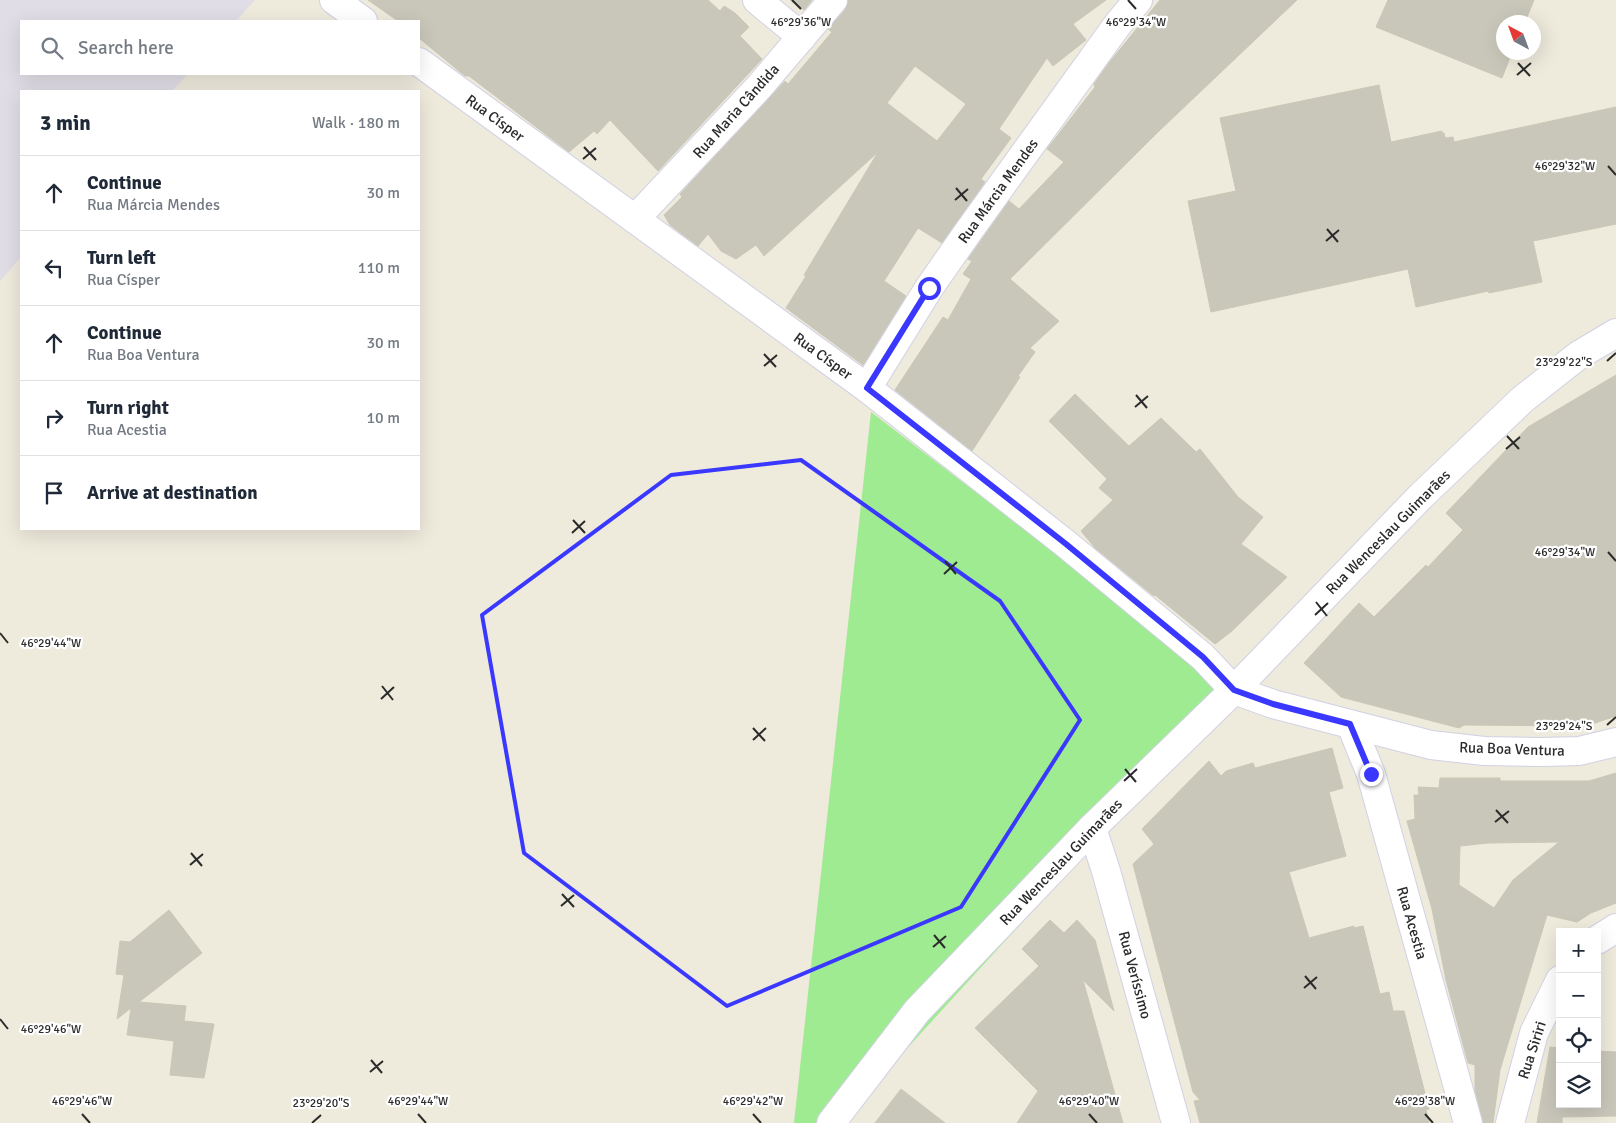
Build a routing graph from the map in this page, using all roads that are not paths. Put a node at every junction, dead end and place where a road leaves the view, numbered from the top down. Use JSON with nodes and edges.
{"nodes":[{"id":1,"x":334,"y":0,"type":"edge"},
{"id":2,"x":757,"y":0,"type":"edge"},
{"id":3,"x":832,"y":0,"type":"edge"},
{"id":4,"x":1138,"y":0,"type":"edge"},
{"id":5,"x":362,"y":20,"type":"edge"},
{"id":6,"x":802,"y":37,"type":"junction"},
{"id":7,"x":420,"y":63,"type":"edge"},
{"id":8,"x":635,"y":220,"type":"junction"},
{"id":9,"x":1616,"y":333,"type":"edge"},
{"id":10,"x":867,"y":388,"type":"junction"},
{"id":11,"x":1234,"y":690,"type":"junction"},
{"id":12,"x":1350,"y":724,"type":"junction"},
{"id":13,"x":1616,"y":742,"type":"edge"},
{"id":14,"x":1092,"y":828,"type":"junction"},
{"id":15,"x":1616,"y":928,"type":"edge"},
{"id":16,"x":1601,"y":937,"type":"edge"},
{"id":17,"x":1556,"y":988,"type":"edge"},
{"id":18,"x":831,"y":1123,"type":"edge"},
{"id":19,"x":1176,"y":1123,"type":"edge"},
{"id":20,"x":1468,"y":1123,"type":"edge"},
{"id":21,"x":1510,"y":1123,"type":"edge"}],
"edges":[{"from":1,"to":5,"type":"street"},
{"from":2,"to":6,"type":"street"},
{"from":3,"to":6,"type":"street","name":"Rua Maria Cândida"},
{"from":4,"to":10,"type":"street","name":"Rua Márcia Mendes"},
{"from":6,"to":8,"type":"street","name":"Rua Maria Cândida"},
{"from":7,"to":8,"type":"street","name":"Rua Císper"},
{"from":8,"to":10,"type":"street","name":"Rua Císper"},
{"from":9,"to":11,"type":"street","name":"Rua Wenceslau Guimarães"},
{"from":10,"to":11,"type":"street","name":"Rua Císper"},
{"from":11,"to":12,"type":"street","name":"Rua Boa Ventura"},
{"from":11,"to":14,"type":"street","name":"Rua Wenceslau Guimarães"},
{"from":12,"to":13,"type":"street","name":"Rua Boa Ventura"},
{"from":12,"to":20,"type":"street","name":"Rua Acestia"},
{"from":14,"to":18,"type":"street","name":"Rua Wenceslau Guimarães"},
{"from":14,"to":19,"type":"street","name":"Rua Veríssimo"},
{"from":15,"to":16,"type":"street"},
{"from":17,"to":21,"type":"street","name":"Rua Siriri"}]}
